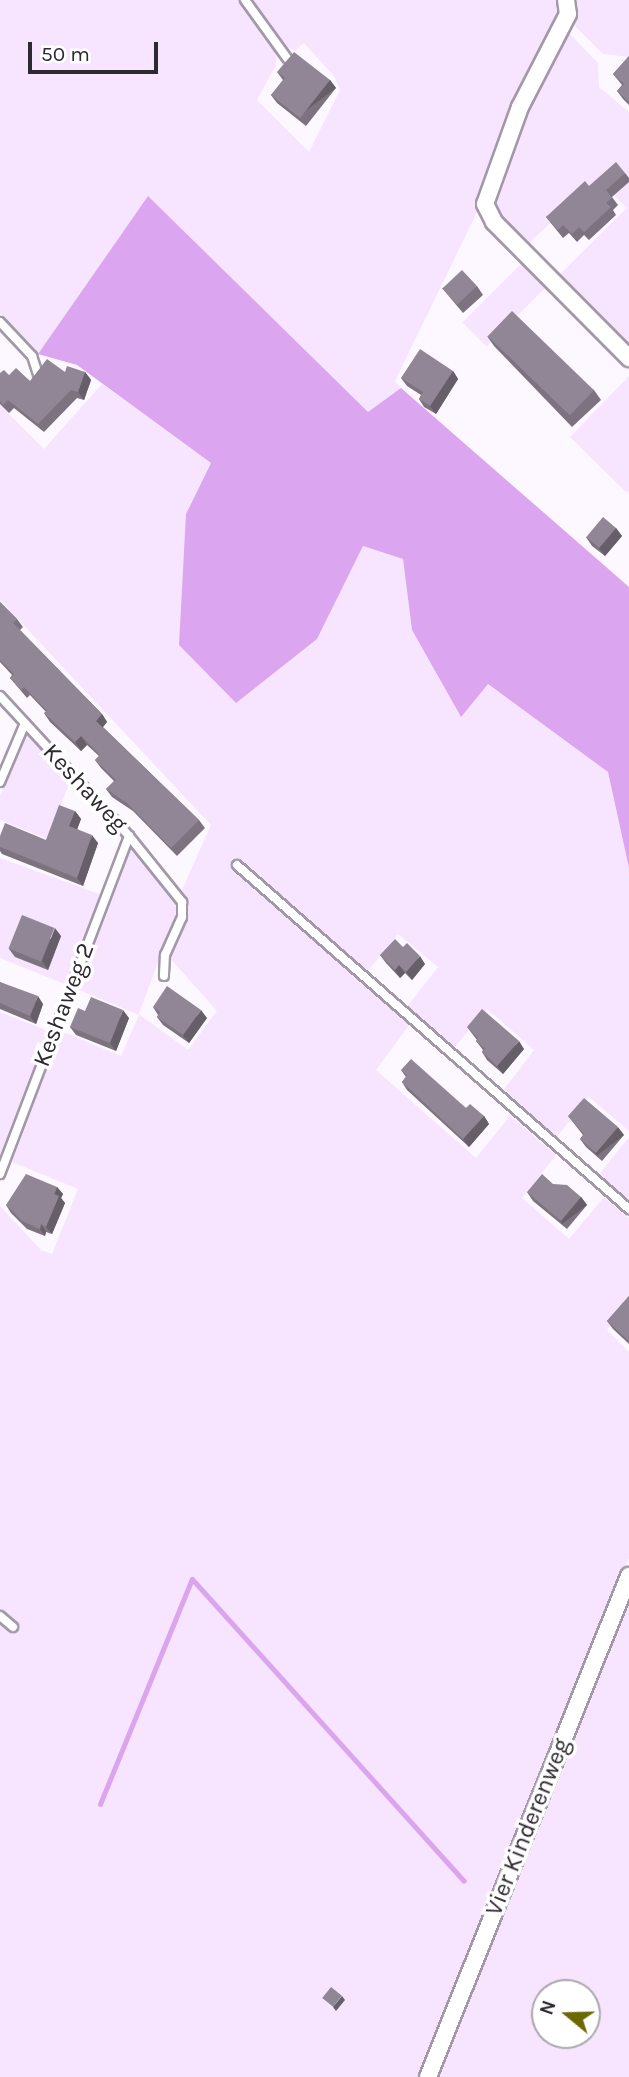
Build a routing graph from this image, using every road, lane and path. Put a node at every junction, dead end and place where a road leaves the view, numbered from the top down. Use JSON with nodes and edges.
{"nodes":[{"id":1,"x":245,"y":0,"type":"edge"},
{"id":2,"x":566,"y":0,"type":"edge"},
{"id":3,"x":287,"y":58,"type":"edge"},
{"id":4,"x":0,"y":322,"type":"edge"},
{"id":5,"x":629,"y":358,"type":"edge"},
{"id":6,"x":38,"y":375,"type":"edge"},
{"id":7,"x":0,"y":696,"type":"edge"},
{"id":8,"x":25,"y":723,"type":"junction"},
{"id":9,"x":0,"y":782,"type":"edge"},
{"id":10,"x":129,"y":836,"type":"junction"},
{"id":11,"x":237,"y":864,"type":"dead end"},
{"id":12,"x":164,"y":976,"type":"dead end"},
{"id":13,"x":0,"y":1174,"type":"edge"},
{"id":14,"x":629,"y":1209,"type":"edge"},
{"id":15,"x":629,"y":1576,"type":"edge"},
{"id":16,"x":0,"y":1616,"type":"edge"},
{"id":17,"x":13,"y":1627,"type":"dead end"},
{"id":18,"x":428,"y":2077,"type":"edge"}],
"edges":[{"from":1,"to":3,"type":"lane"},
{"from":2,"to":5,"type":"street"},
{"from":4,"to":6,"type":"lane"},
{"from":7,"to":8,"type":"lane","name":"Keshaweg"},
{"from":8,"to":9,"type":"lane"},
{"from":8,"to":10,"type":"lane","name":"Keshaweg"},
{"from":10,"to":12,"type":"lane","name":"Keshaweg"},
{"from":10,"to":13,"type":"lane","name":"Keshaweg 2"},
{"from":11,"to":14,"type":"lane"},
{"from":15,"to":18,"type":"street","name":"Vier Kinderenweg"},
{"from":16,"to":17,"type":"lane"}]}
